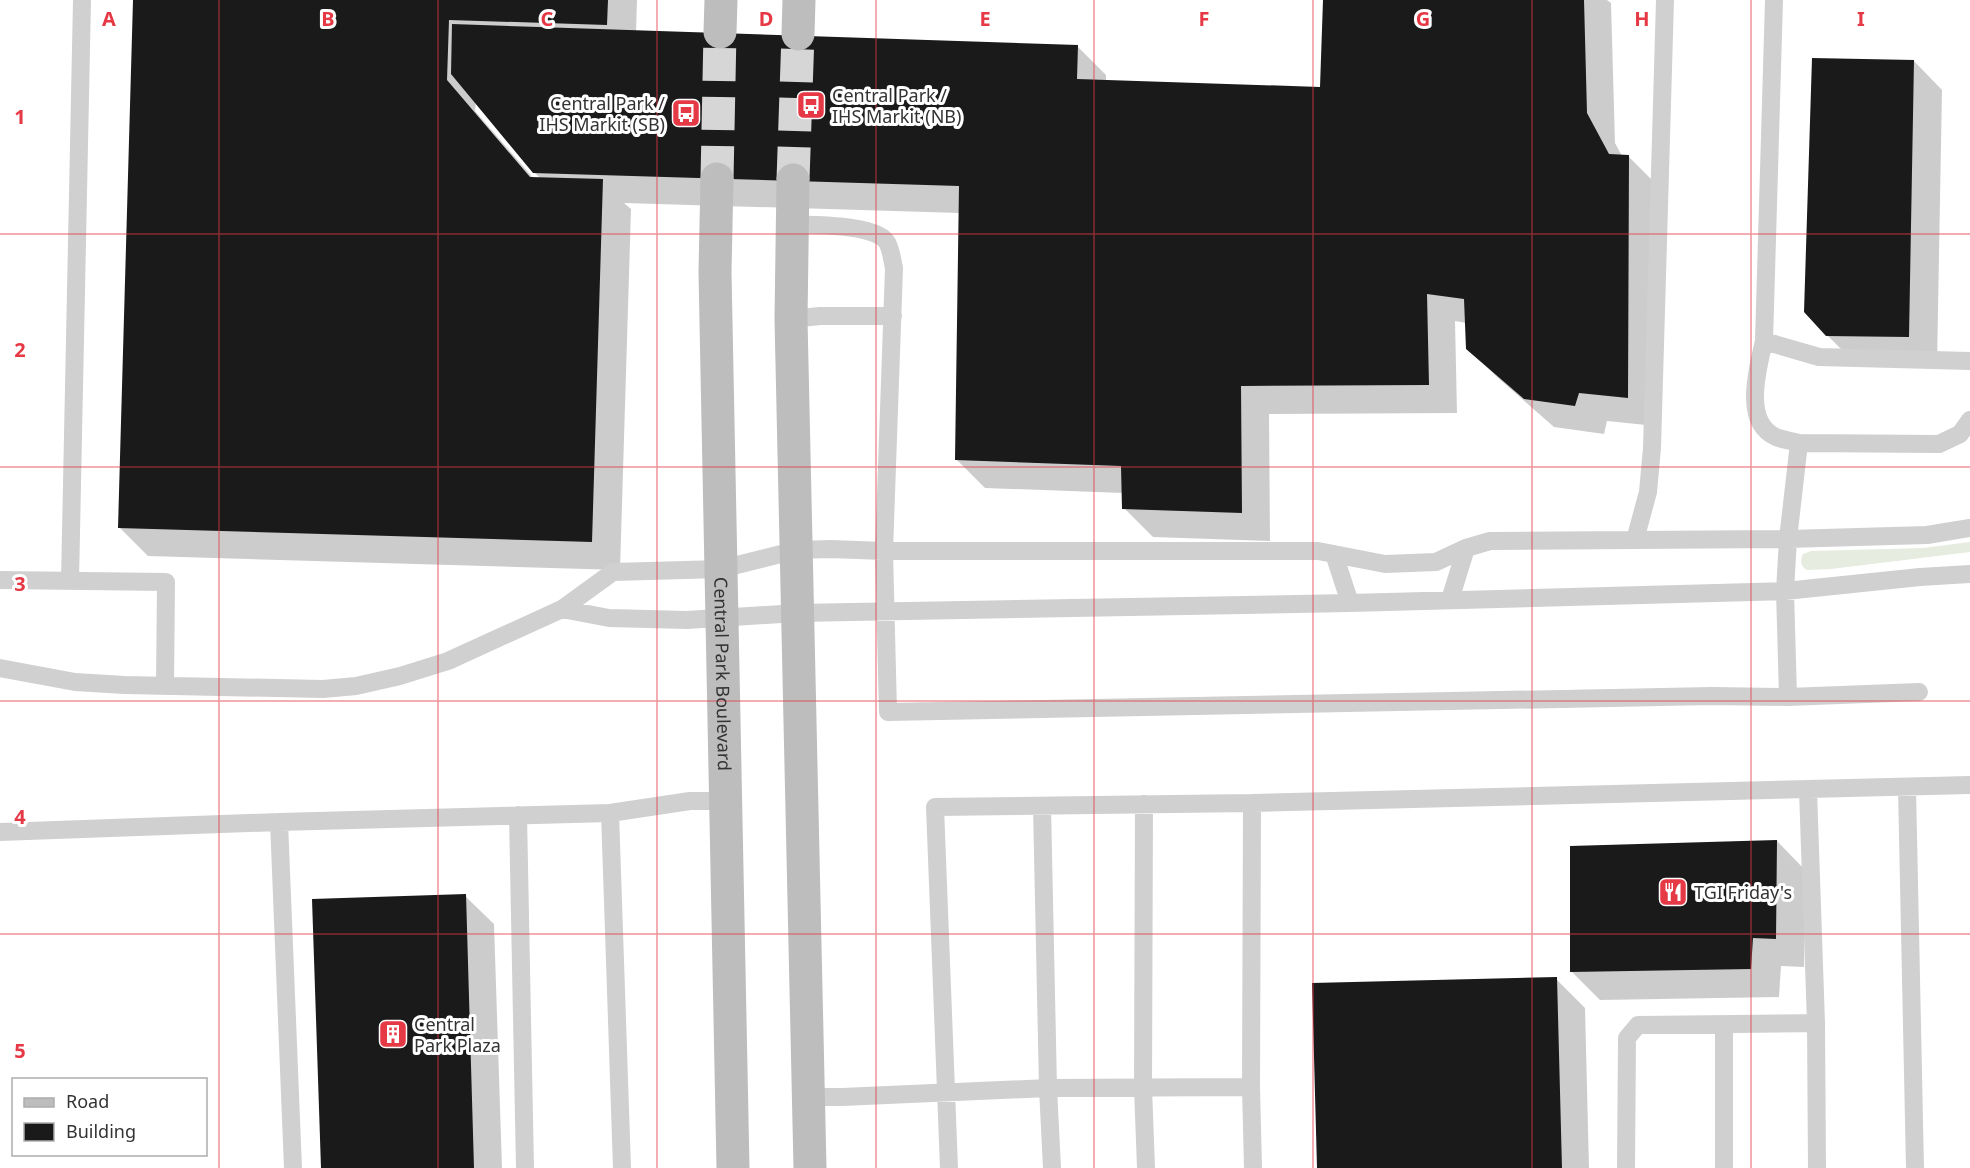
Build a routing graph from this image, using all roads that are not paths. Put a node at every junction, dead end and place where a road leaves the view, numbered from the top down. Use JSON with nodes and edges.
{"nodes":[{"id":1,"x":82,"y":0,"type":"edge"},
{"id":2,"x":721,"y":0,"type":"edge"},
{"id":3,"x":799,"y":0,"type":"edge"},
{"id":4,"x":1665,"y":0,"type":"edge"},
{"id":5,"x":1774,"y":0,"type":"edge"},
{"id":6,"x":720,"y":32,"type":"tunnel mouth"},
{"id":7,"x":798,"y":34,"type":"tunnel mouth"},
{"id":8,"x":717,"y":179,"type":"tunnel mouth"},
{"id":9,"x":793,"y":180,"type":"tunnel mouth"},
{"id":10,"x":792,"y":225,"type":"junction"},
{"id":11,"x":893,"y":316,"type":"junction"},
{"id":12,"x":791,"y":319,"type":"junction"},
{"id":13,"x":1764,"y":341,"type":"junction"},
{"id":14,"x":1970,"y":361,"type":"edge"},
{"id":15,"x":1970,"y":420,"type":"edge"},
{"id":16,"x":1799,"y":443,"type":"junction"},
{"id":17,"x":1970,"y":528,"type":"edge"},
{"id":18,"x":1788,"y":539,"type":"junction"},
{"id":19,"x":1635,"y":540,"type":"junction"},
{"id":20,"x":1466,"y":548,"type":"junction"},
{"id":21,"x":796,"y":550,"type":"junction"},
{"id":22,"x":884,"y":551,"type":"junction"},
{"id":23,"x":1334,"y":554,"type":"junction"},
{"id":24,"x":721,"y":569,"type":"junction"},
{"id":25,"x":1970,"y":574,"type":"edge"},
{"id":26,"x":0,"y":580,"type":"edge"},
{"id":27,"x":70,"y":581,"type":"junction"},
{"id":28,"x":1785,"y":591,"type":"junction"},
{"id":29,"x":1450,"y":600,"type":"junction"},
{"id":30,"x":1350,"y":603,"type":"junction"},
{"id":31,"x":562,"y":609,"type":"junction"},
{"id":32,"x":797,"y":612,"type":"junction"},
{"id":33,"x":886,"y":612,"type":"junction"},
{"id":34,"x":722,"y":618,"type":"junction"},
{"id":35,"x":0,"y":668,"type":"edge"},
{"id":36,"x":165,"y":686,"type":"junction"},
{"id":37,"x":1919,"y":692,"type":"dead end"},
{"id":38,"x":1788,"y":697,"type":"junction"},
{"id":39,"x":1970,"y":785,"type":"edge"},
{"id":40,"x":1907,"y":788,"type":"junction"},
{"id":41,"x":1808,"y":790,"type":"junction"},
{"id":42,"x":725,"y":801,"type":"junction"},
{"id":43,"x":1252,"y":803,"type":"junction"},
{"id":44,"x":1144,"y":804,"type":"junction"},
{"id":45,"x":1042,"y":806,"type":"junction"},
{"id":46,"x":610,"y":813,"type":"junction"},
{"id":47,"x":518,"y":815,"type":"junction"},
{"id":48,"x":279,"y":822,"type":"junction"},
{"id":49,"x":0,"y":832,"type":"edge"},
{"id":50,"x":1816,"y":1023,"type":"junction"},
{"id":51,"x":1724,"y":1025,"type":"junction"},
{"id":52,"x":1251,"y":1087,"type":"junction"},
{"id":53,"x":1048,"y":1088,"type":"junction"},
{"id":54,"x":1143,"y":1088,"type":"junction"},
{"id":55,"x":947,"y":1091,"type":"junction"},
{"id":56,"x":808,"y":1097,"type":"junction"},
{"id":57,"x":293,"y":1168,"type":"edge"},
{"id":58,"x":525,"y":1168,"type":"edge"},
{"id":59,"x":622,"y":1168,"type":"edge"},
{"id":60,"x":733,"y":1168,"type":"edge"},
{"id":61,"x":810,"y":1168,"type":"edge"},
{"id":62,"x":949,"y":1168,"type":"edge"},
{"id":63,"x":1052,"y":1168,"type":"edge"},
{"id":64,"x":1146,"y":1168,"type":"edge"},
{"id":65,"x":1253,"y":1168,"type":"edge"},
{"id":66,"x":1626,"y":1168,"type":"edge"},
{"id":67,"x":1724,"y":1168,"type":"edge"},
{"id":68,"x":1817,"y":1168,"type":"edge"},
{"id":69,"x":1915,"y":1168,"type":"edge"}],
"edges":[{"from":1,"to":27,"type":"lane"},
{"from":2,"to":6,"type":"street"},
{"from":3,"to":7,"type":"street"},
{"from":4,"to":19,"type":"lane"},
{"from":5,"to":13,"type":"lane"},
{"from":8,"to":24,"type":"street","name":"Central Park Boulevard"},
{"from":9,"to":10,"type":"street"},
{"from":10,"to":11,"type":"lane"},
{"from":10,"to":12,"type":"street"},
{"from":11,"to":12,"type":"lane"},
{"from":11,"to":22,"type":"lane"},
{"from":12,"to":21,"type":"street"},
{"from":13,"to":14,"type":"lane"},
{"from":13,"to":16,"type":"lane"},
{"from":15,"to":16,"type":"lane"},
{"from":16,"to":18,"type":"lane"},
{"from":17,"to":18,"type":"lane"},
{"from":18,"to":19,"type":"lane"},
{"from":18,"to":28,"type":"lane"},
{"from":19,"to":20,"type":"lane"},
{"from":20,"to":23,"type":"lane"},
{"from":20,"to":29,"type":"lane"},
{"from":21,"to":22,"type":"lane"},
{"from":21,"to":24,"type":"lane"},
{"from":21,"to":32,"type":"street"},
{"from":22,"to":23,"type":"lane"},
{"from":22,"to":33,"type":"lane"},
{"from":23,"to":30,"type":"lane"},
{"from":24,"to":31,"type":"lane"},
{"from":24,"to":34,"type":"street","name":"Central Park Boulevard"},
{"from":25,"to":28,"type":"lane"},
{"from":26,"to":27,"type":"lane"},
{"from":27,"to":36,"type":"lane"},
{"from":28,"to":29,"type":"lane"},
{"from":28,"to":38,"type":"lane"},
{"from":29,"to":30,"type":"lane"},
{"from":30,"to":33,"type":"lane"},
{"from":31,"to":34,"type":"lane"},
{"from":31,"to":36,"type":"lane"},
{"from":32,"to":33,"type":"lane"},
{"from":32,"to":34,"type":"lane"},
{"from":32,"to":56,"type":"street"},
{"from":33,"to":38,"type":"lane"},
{"from":34,"to":42,"type":"street","name":"Central Park Boulevard"},
{"from":35,"to":36,"type":"lane"},
{"from":37,"to":38,"type":"lane"},
{"from":39,"to":40,"type":"lane"},
{"from":40,"to":41,"type":"lane"},
{"from":40,"to":69,"type":"lane"},
{"from":41,"to":43,"type":"lane"},
{"from":41,"to":50,"type":"lane"},
{"from":42,"to":46,"type":"lane"},
{"from":42,"to":60,"type":"street","name":"Central Park Boulevard"},
{"from":43,"to":44,"type":"lane"},
{"from":43,"to":52,"type":"lane"},
{"from":44,"to":45,"type":"lane"},
{"from":44,"to":54,"type":"lane"},
{"from":45,"to":53,"type":"lane"},
{"from":45,"to":55,"type":"lane"},
{"from":46,"to":47,"type":"lane"},
{"from":46,"to":59,"type":"lane"},
{"from":47,"to":48,"type":"lane"},
{"from":47,"to":58,"type":"lane"},
{"from":48,"to":49,"type":"lane"},
{"from":48,"to":57,"type":"lane"},
{"from":50,"to":51,"type":"lane"},
{"from":50,"to":68,"type":"lane"},
{"from":51,"to":66,"type":"lane"},
{"from":51,"to":67,"type":"lane"},
{"from":52,"to":54,"type":"lane"},
{"from":52,"to":65,"type":"lane"},
{"from":53,"to":54,"type":"lane"},
{"from":53,"to":55,"type":"lane"},
{"from":53,"to":63,"type":"lane"},
{"from":54,"to":64,"type":"lane"},
{"from":55,"to":56,"type":"lane"},
{"from":55,"to":62,"type":"lane"},
{"from":56,"to":61,"type":"street"}]}
